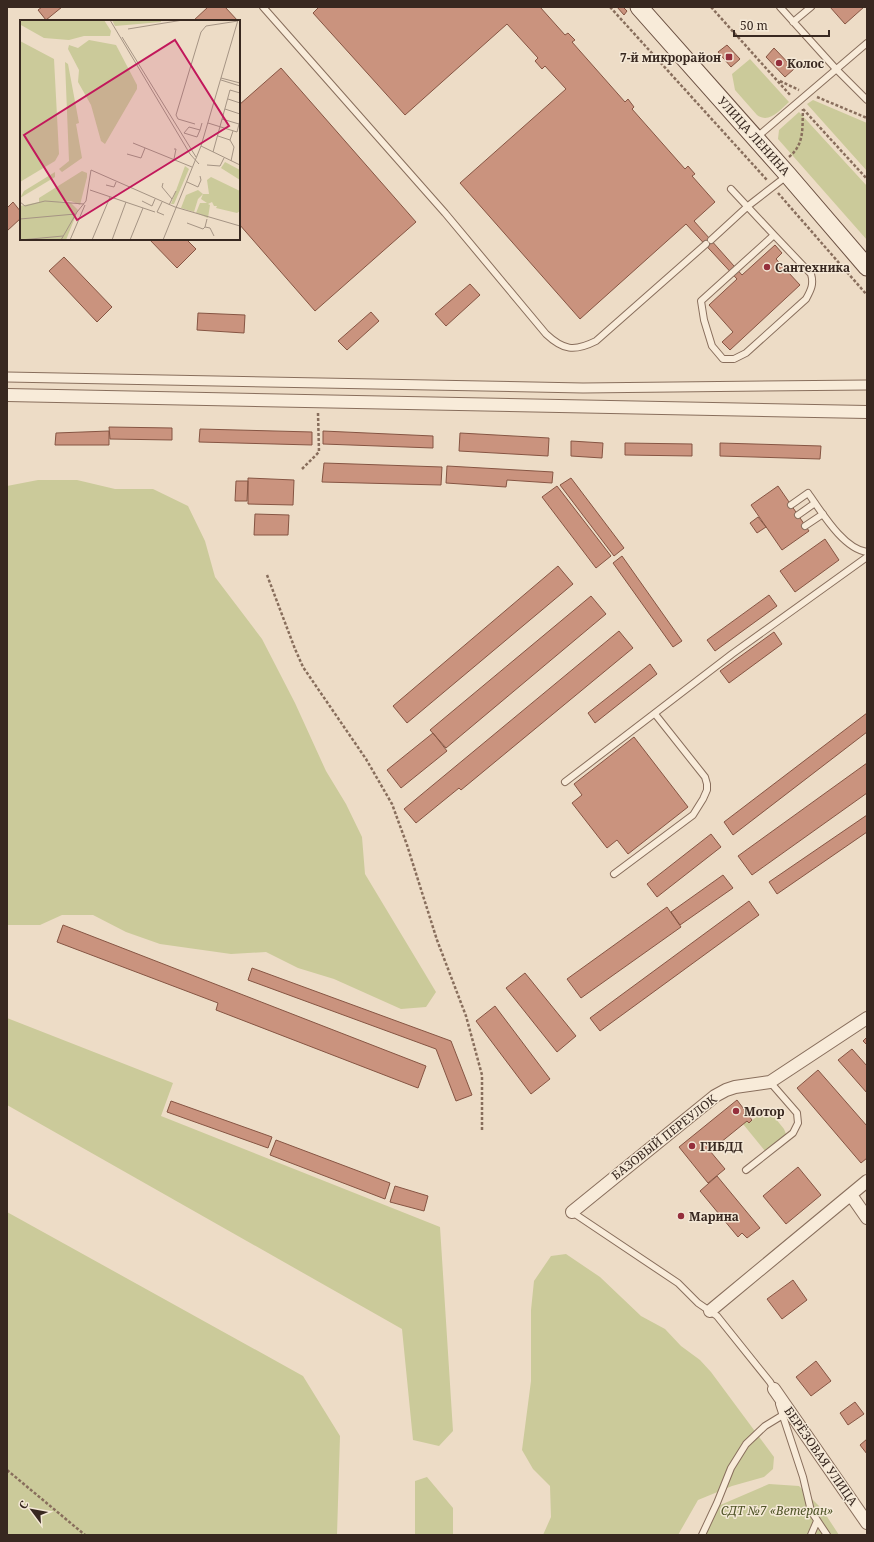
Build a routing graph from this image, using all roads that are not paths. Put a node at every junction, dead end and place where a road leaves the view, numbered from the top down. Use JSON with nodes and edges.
{"nodes":[{"id":1,"x":262,"y":7,"type":"edge"},
{"id":2,"x":639,"y":7,"type":"edge"},
{"id":3,"x":780,"y":7,"type":"edge"},
{"id":4,"x":810,"y":7,"type":"edge"},
{"id":5,"x":793,"y":22,"type":"junction"},
{"id":6,"x":867,"y":44,"type":"edge"},
{"id":7,"x":836,"y":69,"type":"junction"},
{"id":8,"x":867,"y":100,"type":"edge"},
{"id":9,"x":756,"y":138,"type":"junction"},
{"id":10,"x":784,"y":170,"type":"junction"},
{"id":11,"x":731,"y":189,"type":"dead end"},
{"id":12,"x":748,"y":206,"type":"junction"},
{"id":13,"x":774,"y":235,"type":"junction"},
{"id":14,"x":867,"y":267,"type":"edge"},
{"id":15,"x":7,"y":377,"type":"edge"},
{"id":16,"x":867,"y":385,"type":"edge"},
{"id":17,"x":7,"y":395,"type":"edge"},
{"id":18,"x":867,"y":412,"type":"edge"},
{"id":19,"x":815,"y":503,"type":"junction"},
{"id":20,"x":791,"y":505,"type":"dead end"},
{"id":21,"x":823,"y":514,"type":"junction"},
{"id":22,"x":798,"y":515,"type":"dead end"},
{"id":23,"x":806,"y":526,"type":"dead end"},
{"id":24,"x":867,"y":552,"type":"edge"},
{"id":25,"x":867,"y":557,"type":"edge"},
{"id":26,"x":655,"y":714,"type":"junction"},
{"id":27,"x":565,"y":782,"type":"dead end"},
{"id":28,"x":614,"y":874,"type":"dead end"},
{"id":29,"x":867,"y":1018,"type":"edge"},
{"id":30,"x":770,"y":1082,"type":"junction"},
{"id":31,"x":746,"y":1170,"type":"dead end"},
{"id":32,"x":867,"y":1181,"type":"edge"},
{"id":33,"x":851,"y":1195,"type":"junction"},
{"id":34,"x":572,"y":1212,"type":"joint"},
{"id":35,"x":867,"y":1218,"type":"edge"},
{"id":36,"x":710,"y":1311,"type":"junction"},
{"id":37,"x":774,"y":1389,"type":"junction"},
{"id":38,"x":783,"y":1415,"type":"junction"},
{"id":39,"x":817,"y":1521,"type":"junction"},
{"id":40,"x":867,"y":1523,"type":"edge"},
{"id":41,"x":702,"y":1535,"type":"edge"},
{"id":42,"x":811,"y":1535,"type":"edge"},
{"id":43,"x":827,"y":1535,"type":"edge"}],
"edges":[{"from":1,"to":12,"type":"lane"},
{"from":2,"to":9,"type":"main road","name":"УЛИЦА ЛЕНИНА"},
{"from":3,"to":5,"type":"lane"},
{"from":4,"to":5,"type":"lane"},
{"from":5,"to":7,"type":"lane"},
{"from":6,"to":7,"type":"lane"},
{"from":7,"to":8,"type":"lane"},
{"from":7,"to":9,"type":"lane"},
{"from":9,"to":10,"type":"main road","name":"УЛИЦА ЛЕНИНА"},
{"from":10,"to":12,"type":"lane"},
{"from":10,"to":14,"type":"main road","name":"УЛИЦА ЛЕНИНА"},
{"from":11,"to":12,"type":"lane"},
{"from":12,"to":13,"type":"lane"},
{"from":13,"to":13,"type":"lane"},
{"from":15,"to":16,"type":"street"},
{"from":17,"to":18,"type":"street"},
{"from":19,"to":20,"type":"lane"},
{"from":19,"to":21,"type":"lane"},
{"from":19,"to":22,"type":"lane"},
{"from":21,"to":23,"type":"lane"},
{"from":21,"to":24,"type":"lane"},
{"from":25,"to":26,"type":"lane"},
{"from":26,"to":27,"type":"lane"},
{"from":26,"to":28,"type":"lane"},
{"from":29,"to":30,"type":"street","name":"БАЗОВЫЙ ПЕРЕУЛОК"},
{"from":30,"to":31,"type":"lane"},
{"from":30,"to":34,"type":"street","name":"БАЗОВЫЙ ПЕРЕУЛОК"},
{"from":32,"to":33,"type":"street"},
{"from":33,"to":35,"type":"street"},
{"from":33,"to":36,"type":"street"},
{"from":34,"to":36,"type":"lane"},
{"from":36,"to":37,"type":"lane"},
{"from":37,"to":38,"type":"lane"},
{"from":37,"to":40,"type":"street","name":"БЕРЁЗОВАЯ УЛИЦА"},
{"from":38,"to":39,"type":"lane"},
{"from":38,"to":41,"type":"lane"},
{"from":39,"to":42,"type":"lane"},
{"from":39,"to":43,"type":"lane"}]}
